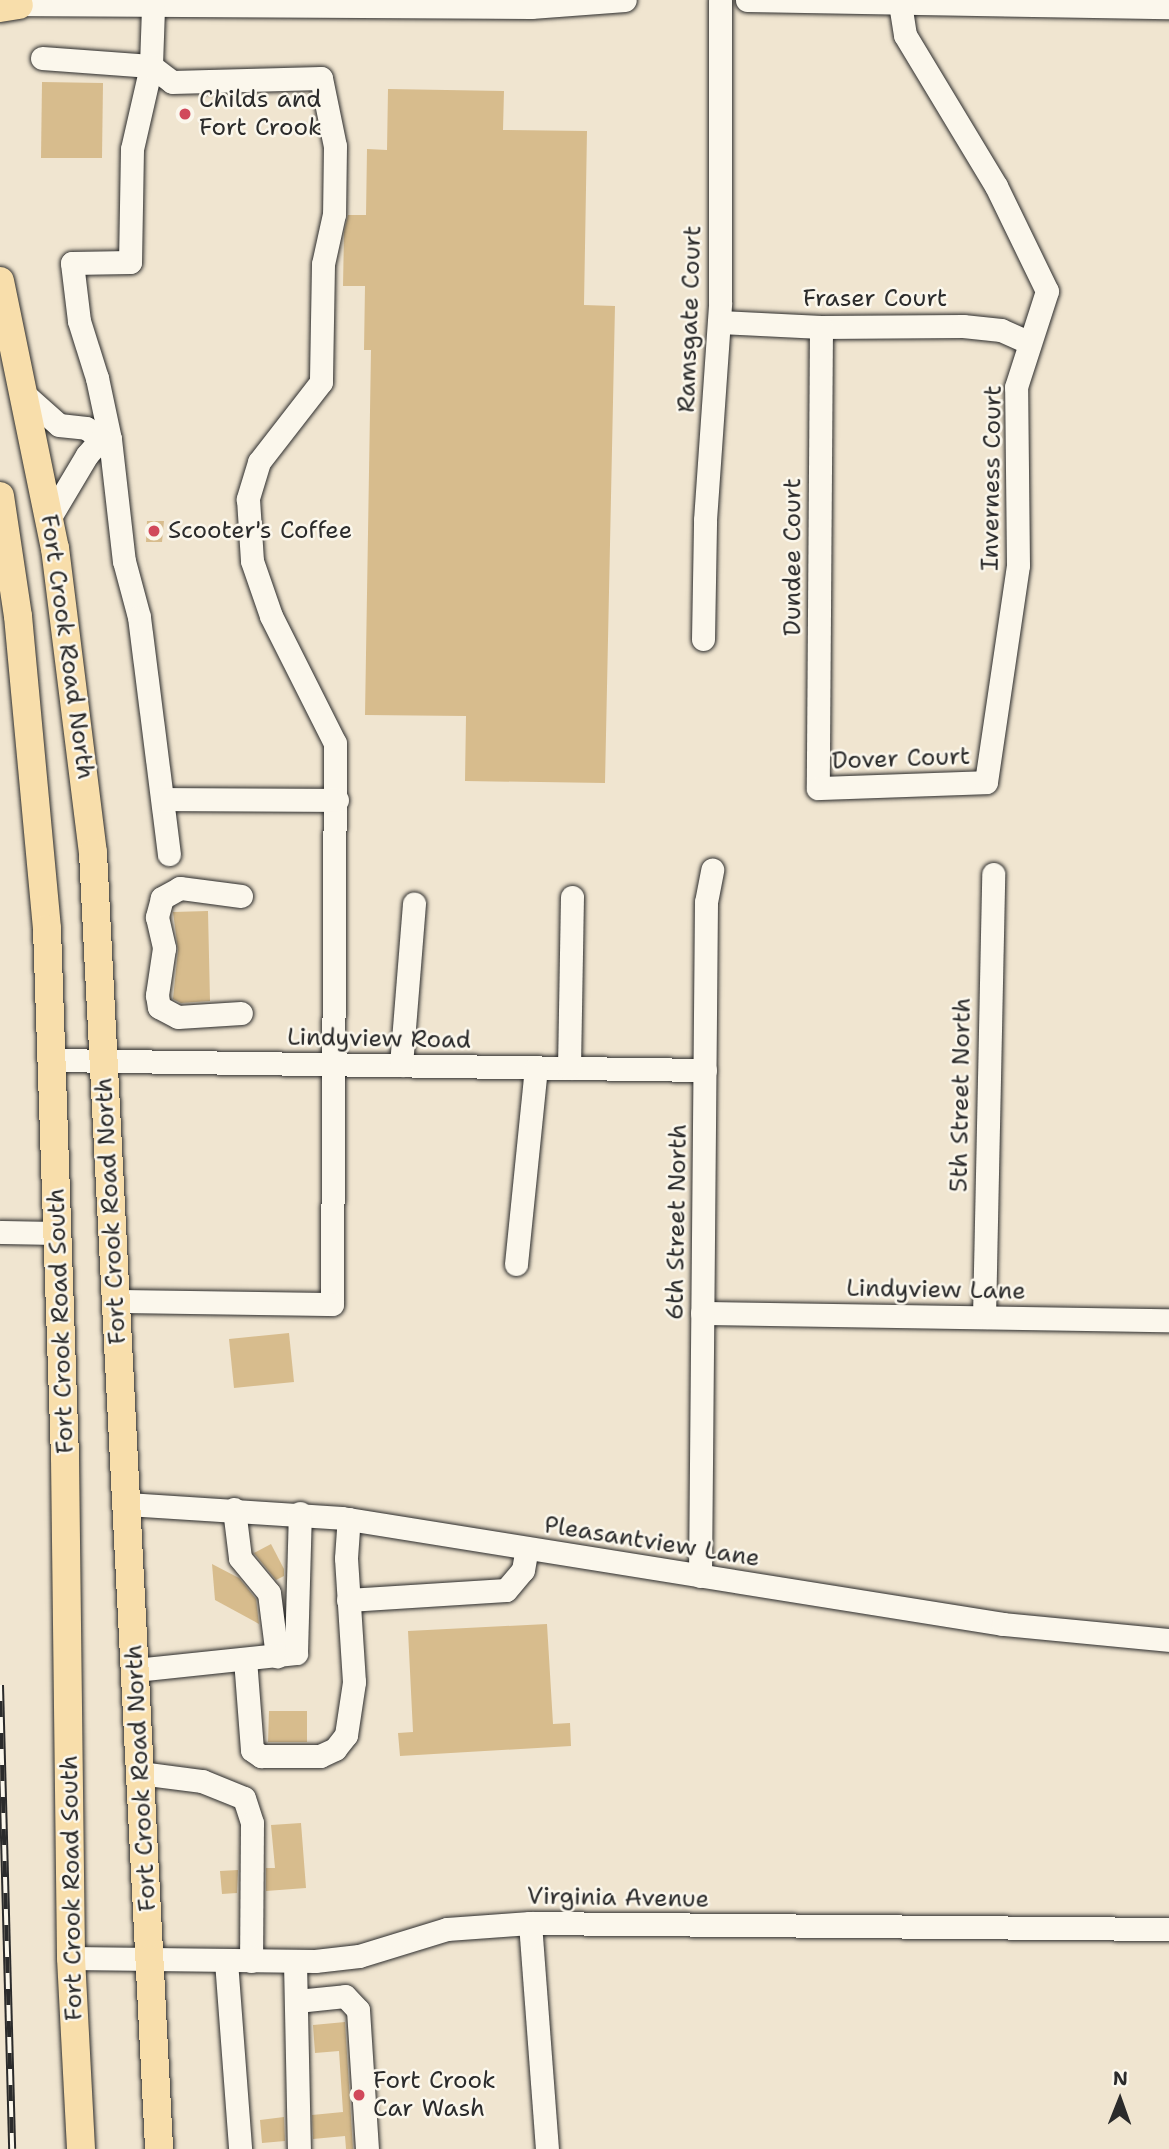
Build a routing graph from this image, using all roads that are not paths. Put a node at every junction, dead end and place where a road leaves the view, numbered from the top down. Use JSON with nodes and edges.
{"nodes":[{"id":1,"x":625,"y":0,"type":"edge"},
{"id":2,"x":720,"y":0,"type":"edge"},
{"id":3,"x":747,"y":0,"type":"edge"},
{"id":4,"x":995,"y":2,"type":"edge"},
{"id":5,"x":900,"y":4,"type":"junction"},
{"id":6,"x":6,"y":6,"type":"edge"},
{"id":7,"x":1169,"y":7,"type":"edge"},
{"id":8,"x":153,"y":8,"type":"junction"},
{"id":9,"x":42,"y":58,"type":"dead end"},
{"id":10,"x":151,"y":66,"type":"junction"},
{"id":11,"x":0,"y":281,"type":"edge"},
{"id":12,"x":720,"y":322,"type":"junction"},
{"id":13,"x":821,"y":327,"type":"junction"},
{"id":14,"x":1028,"y":342,"type":"junction"},
{"id":15,"x":25,"y":395,"type":"junction"},
{"id":16,"x":105,"y":439,"type":"junction"},
{"id":17,"x":0,"y":496,"type":"edge"},
{"id":18,"x":50,"y":517,"type":"junction"},
{"id":19,"x":702,"y":639,"type":"dead end"},
{"id":20,"x":986,"y":782,"type":"joint"},
{"id":21,"x":818,"y":788,"type":"joint"},
{"id":22,"x":163,"y":799,"type":"junction"},
{"id":23,"x":337,"y":800,"type":"junction"},
{"id":24,"x":169,"y":854,"type":"dead end"},
{"id":25,"x":712,"y":870,"type":"dead end"},
{"id":26,"x":993,"y":874,"type":"dead end"},
{"id":27,"x":241,"y":896,"type":"dead end"},
{"id":28,"x":572,"y":897,"type":"dead end"},
{"id":29,"x":415,"y":904,"type":"dead end"},
{"id":30,"x":242,"y":1013,"type":"dead end"},
{"id":31,"x":53,"y":1060,"type":"junction"},
{"id":32,"x":103,"y":1061,"type":"junction"},
{"id":33,"x":337,"y":1064,"type":"junction"},
{"id":34,"x":401,"y":1065,"type":"junction"},
{"id":35,"x":536,"y":1068,"type":"junction"},
{"id":36,"x":569,"y":1068,"type":"junction"},
{"id":37,"x":705,"y":1070,"type":"junction"},
{"id":38,"x":0,"y":1232,"type":"edge"},
{"id":39,"x":58,"y":1233,"type":"junction"},
{"id":40,"x":516,"y":1264,"type":"dead end"},
{"id":41,"x":116,"y":1301,"type":"junction"},
{"id":42,"x":702,"y":1313,"type":"junction"},
{"id":43,"x":984,"y":1317,"type":"junction"},
{"id":44,"x":1169,"y":1320,"type":"edge"},
{"id":45,"x":127,"y":1504,"type":"junction"},
{"id":46,"x":234,"y":1509,"type":"junction"},
{"id":47,"x":300,"y":1513,"type":"junction"},
{"id":48,"x":349,"y":1519,"type":"junction"},
{"id":49,"x":527,"y":1548,"type":"junction"},
{"id":50,"x":700,"y":1576,"type":"junction"},
{"id":51,"x":348,"y":1600,"type":"junction"},
{"id":52,"x":1169,"y":1640,"type":"edge"},
{"id":53,"x":277,"y":1657,"type":"junction"},
{"id":54,"x":245,"y":1659,"type":"junction"},
{"id":55,"x":135,"y":1670,"type":"junction"},
{"id":56,"x":141,"y":1773,"type":"junction"},
{"id":57,"x":530,"y":1923,"type":"junction"},
{"id":58,"x":1169,"y":1929,"type":"edge"},
{"id":59,"x":71,"y":1958,"type":"junction"},
{"id":60,"x":150,"y":1959,"type":"junction"},
{"id":61,"x":226,"y":1961,"type":"junction"},
{"id":62,"x":251,"y":1961,"type":"junction"},
{"id":63,"x":295,"y":1962,"type":"junction"},
{"id":64,"x":297,"y":2001,"type":"junction"},
{"id":65,"x":81,"y":2149,"type":"edge"},
{"id":66,"x":159,"y":2149,"type":"edge"},
{"id":67,"x":240,"y":2149,"type":"edge"},
{"id":68,"x":299,"y":2149,"type":"edge"},
{"id":69,"x":367,"y":2149,"type":"edge"},
{"id":70,"x":547,"y":2149,"type":"edge"}],
"edges":[{"from":1,"to":8,"type":"street"},
{"from":2,"to":12,"type":"street","name":"Ramsgate Court"},
{"from":3,"to":5,"type":"street"},
{"from":4,"to":5,"type":"street"},
{"from":4,"to":7,"type":"street"},
{"from":5,"to":14,"type":"street","name":"Inverness Court"},
{"from":6,"to":8,"type":"street"},
{"from":8,"to":10,"type":"street"},
{"from":9,"to":10,"type":"street"},
{"from":10,"to":16,"type":"street"},
{"from":10,"to":23,"type":"street"},
{"from":11,"to":15,"type":"main road","name":"Fort Crook Road North"},
{"from":12,"to":13,"type":"street","name":"Fraser Court"},
{"from":12,"to":19,"type":"street","name":"Ramsgate Court"},
{"from":13,"to":14,"type":"street","name":"Fraser Court"},
{"from":13,"to":21,"type":"street","name":"Dundee Court"},
{"from":14,"to":20,"type":"street","name":"Inverness Court"},
{"from":15,"to":16,"type":"street"},
{"from":15,"to":18,"type":"main road","name":"Fort Crook Road North"},
{"from":16,"to":18,"type":"street"},
{"from":16,"to":22,"type":"street"},
{"from":17,"to":31,"type":"main road","name":"Fort Crook Road South"},
{"from":18,"to":32,"type":"main road","name":"Fort Crook Road North"},
{"from":20,"to":21,"type":"street","name":"Dover Court"},
{"from":22,"to":23,"type":"street"},
{"from":22,"to":24,"type":"street"},
{"from":23,"to":33,"type":"street"},
{"from":25,"to":37,"type":"street","name":"6th Street North"},
{"from":26,"to":43,"type":"street","name":"5th Street North"},
{"from":27,"to":30,"type":"street"},
{"from":28,"to":36,"type":"street"},
{"from":29,"to":34,"type":"street"},
{"from":31,"to":32,"type":"street","name":"Lindyview Road"},
{"from":31,"to":39,"type":"main road","name":"Fort Crook Road South"},
{"from":32,"to":33,"type":"street","name":"Lindyview Road"},
{"from":32,"to":41,"type":"main road","name":"Fort Crook Road North"},
{"from":33,"to":34,"type":"street","name":"Lindyview Road"},
{"from":33,"to":41,"type":"street"},
{"from":34,"to":35,"type":"street","name":"Lindyview Road"},
{"from":35,"to":36,"type":"street","name":"Lindyview Road"},
{"from":35,"to":40,"type":"street"},
{"from":36,"to":37,"type":"street","name":"Lindyview Road"},
{"from":37,"to":42,"type":"street","name":"6th Street North"},
{"from":38,"to":39,"type":"street"},
{"from":39,"to":59,"type":"main road","name":"Fort Crook Road South"},
{"from":41,"to":45,"type":"main road","name":"Fort Crook Road North"},
{"from":42,"to":43,"type":"street","name":"Lindyview Lane"},
{"from":42,"to":50,"type":"street","name":"6th Street North"},
{"from":43,"to":44,"type":"street","name":"Lindyview Lane"},
{"from":45,"to":46,"type":"street","name":"Pleasantview Lane"},
{"from":45,"to":55,"type":"main road","name":"Fort Crook Road North"},
{"from":46,"to":47,"type":"street","name":"Pleasantview Lane"},
{"from":46,"to":53,"type":"street"},
{"from":47,"to":48,"type":"street","name":"Pleasantview Lane"},
{"from":47,"to":53,"type":"street"},
{"from":48,"to":49,"type":"street","name":"Pleasantview Lane"},
{"from":48,"to":51,"type":"street"},
{"from":49,"to":50,"type":"street","name":"Pleasantview Lane"},
{"from":49,"to":51,"type":"street"},
{"from":50,"to":52,"type":"street","name":"Pleasantview Lane"},
{"from":51,"to":54,"type":"street"},
{"from":53,"to":54,"type":"street"},
{"from":54,"to":55,"type":"street"},
{"from":55,"to":56,"type":"main road","name":"Fort Crook Road North"},
{"from":56,"to":60,"type":"main road","name":"Fort Crook Road North"},
{"from":56,"to":62,"type":"street"},
{"from":57,"to":58,"type":"street","name":"Virginia Avenue"},
{"from":57,"to":63,"type":"street","name":"Virginia Avenue"},
{"from":57,"to":70,"type":"street"},
{"from":59,"to":60,"type":"street","name":"Virginia Avenue"},
{"from":59,"to":65,"type":"main road","name":"Fort Crook Road South"},
{"from":60,"to":61,"type":"street","name":"Virginia Avenue"},
{"from":60,"to":66,"type":"main road","name":"Fort Crook Road North"},
{"from":61,"to":62,"type":"street","name":"Virginia Avenue"},
{"from":61,"to":67,"type":"street"},
{"from":62,"to":63,"type":"street","name":"Virginia Avenue"},
{"from":63,"to":64,"type":"street"},
{"from":64,"to":68,"type":"street"},
{"from":64,"to":69,"type":"street"}]}
